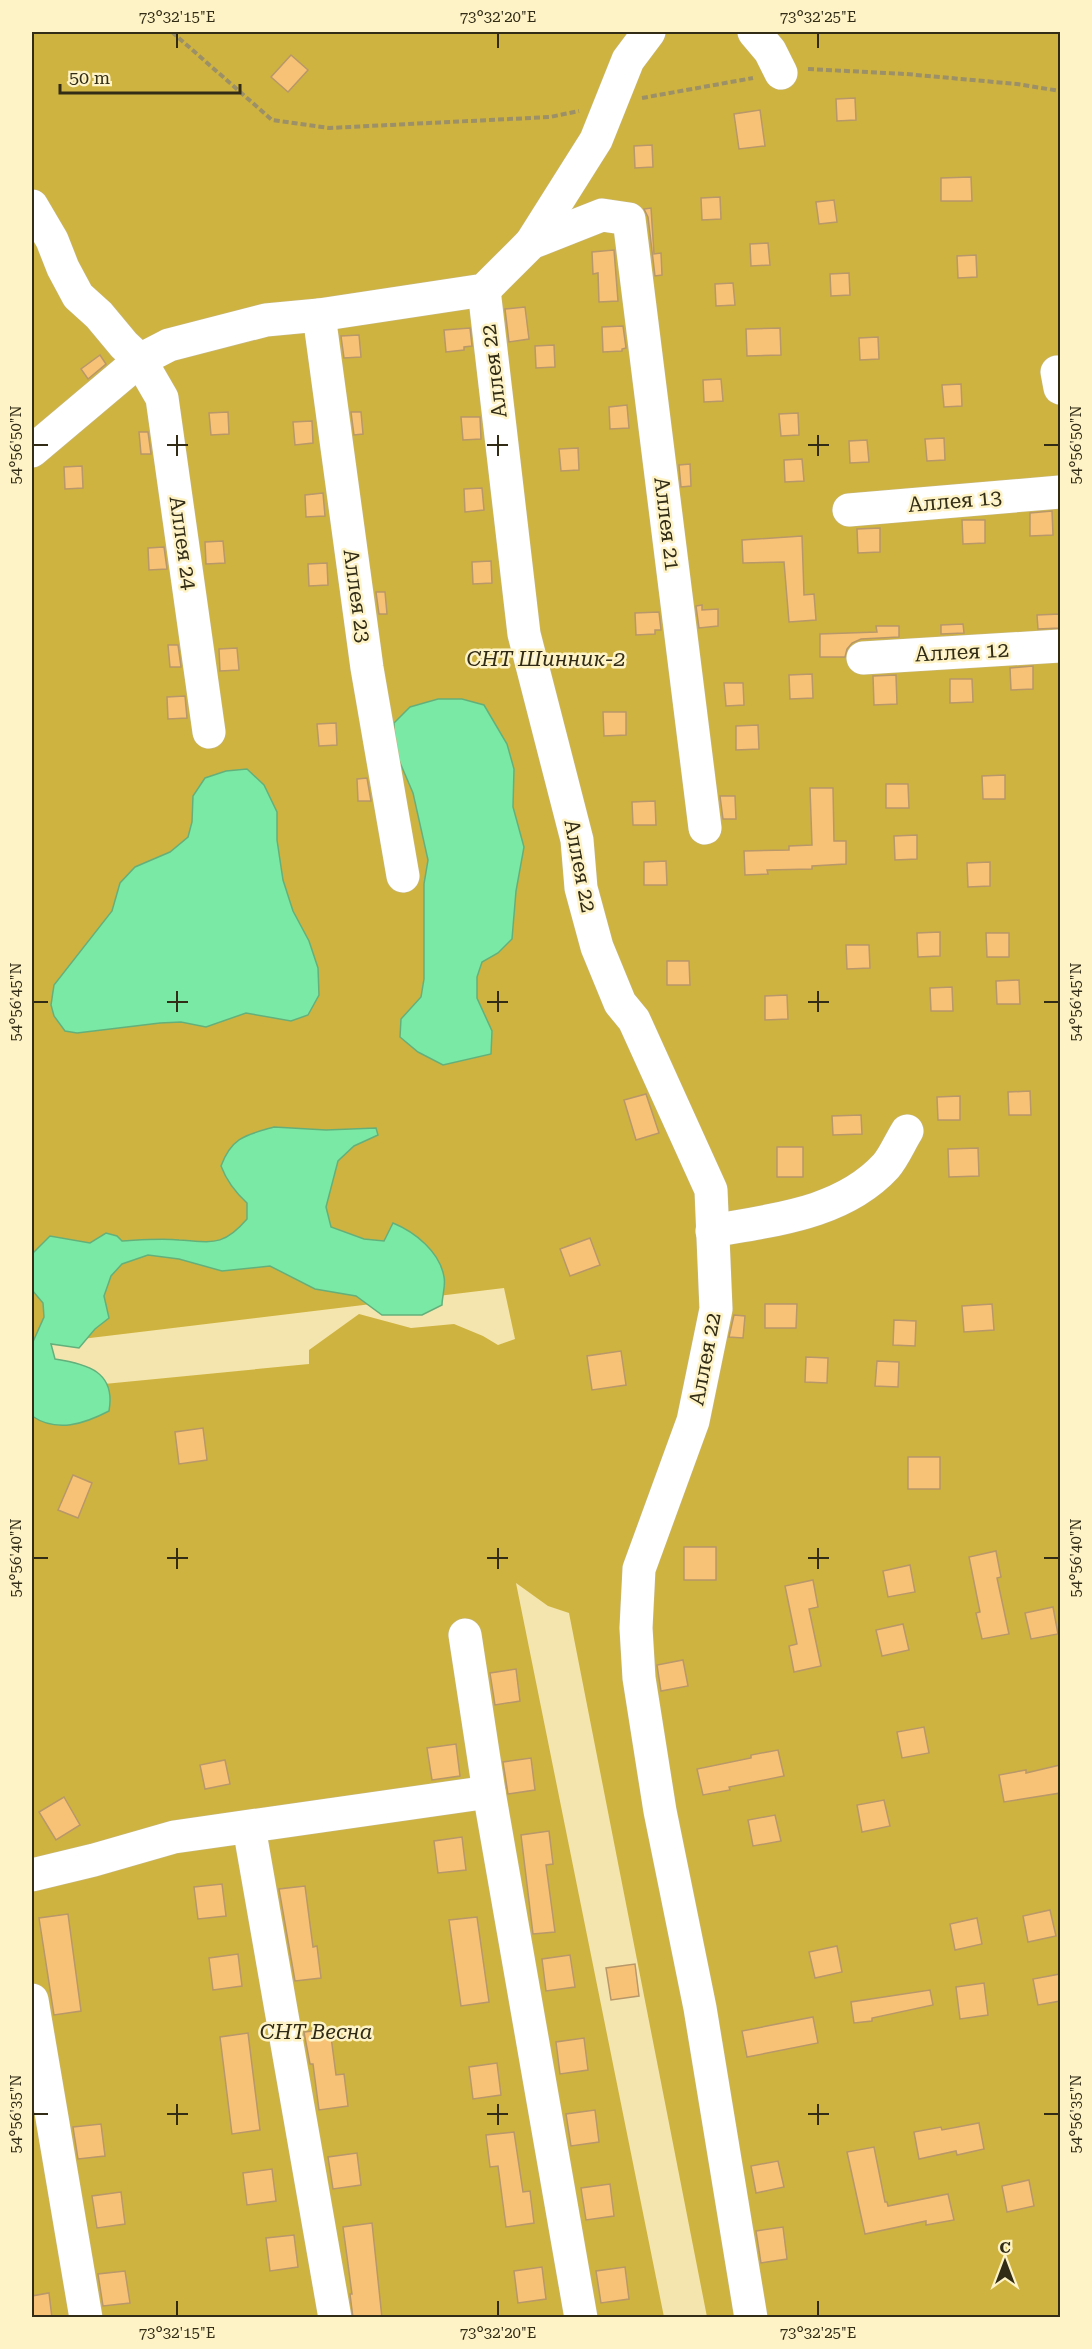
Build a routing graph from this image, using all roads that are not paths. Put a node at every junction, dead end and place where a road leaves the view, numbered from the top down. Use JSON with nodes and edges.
{"nodes":[{"id":1,"x":649,"y":32,"type":"edge"},
{"id":2,"x":666,"y":32,"type":"edge"},
{"id":3,"x":754,"y":32,"type":"edge"},
{"id":4,"x":628,"y":60,"type":"junction"},
{"id":5,"x":781,"y":73,"type":"dead end"},
{"id":6,"x":32,"y":206,"type":"edge"},
{"id":7,"x":531,"y":243,"type":"junction"},
{"id":8,"x":484,"y":290,"type":"junction"},
{"id":9,"x":319,"y":315,"type":"junction"},
{"id":10,"x":140,"y":360,"type":"junction"},
{"id":11,"x":32,"y":451,"type":"edge"},
{"id":12,"x":1060,"y":492,"type":"edge"},
{"id":13,"x":849,"y":510,"type":"dead end"},
{"id":14,"x":1060,"y":646,"type":"edge"},
{"id":15,"x":863,"y":658,"type":"dead end"},
{"id":16,"x":209,"y":732,"type":"dead end"},
{"id":17,"x":705,"y":828,"type":"dead end"},
{"id":18,"x":403,"y":876,"type":"dead end"},
{"id":19,"x":907,"y":1131,"type":"dead end"},
{"id":20,"x":712,"y":1231,"type":"junction"},
{"id":21,"x":465,"y":1635,"type":"dead end"},
{"id":22,"x":489,"y":1792,"type":"junction"},
{"id":23,"x":249,"y":1827,"type":"junction"},
{"id":24,"x":32,"y":1875,"type":"edge"},
{"id":25,"x":32,"y":2000,"type":"edge"},
{"id":26,"x":86,"y":2318,"type":"edge"},
{"id":27,"x":335,"y":2318,"type":"edge"},
{"id":28,"x":581,"y":2318,"type":"edge"},
{"id":29,"x":751,"y":2318,"type":"edge"}],
"edges":[{"from":1,"to":4,"type":"street"},
{"from":2,"to":4,"type":"street"},
{"from":3,"to":5,"type":"street"},
{"from":4,"to":7,"type":"street"},
{"from":6,"to":10,"type":"street","name":"Аллея 24"},
{"from":7,"to":8,"type":"street"},
{"from":7,"to":17,"type":"street","name":"Аллея 21"},
{"from":8,"to":9,"type":"street"},
{"from":8,"to":20,"type":"street","name":"Аллея 22"},
{"from":9,"to":10,"type":"street"},
{"from":9,"to":18,"type":"street","name":"Аллея 23"},
{"from":10,"to":11,"type":"street"},
{"from":10,"to":16,"type":"street","name":"Аллея 24"},
{"from":12,"to":13,"type":"street","name":"Аллея 13"},
{"from":14,"to":15,"type":"street","name":"Аллея 12"},
{"from":19,"to":20,"type":"street"},
{"from":20,"to":29,"type":"street","name":"Аллея 22"},
{"from":21,"to":22,"type":"street"},
{"from":22,"to":23,"type":"street"},
{"from":22,"to":28,"type":"street"},
{"from":23,"to":24,"type":"street"},
{"from":23,"to":27,"type":"street"},
{"from":25,"to":26,"type":"street"}]}
